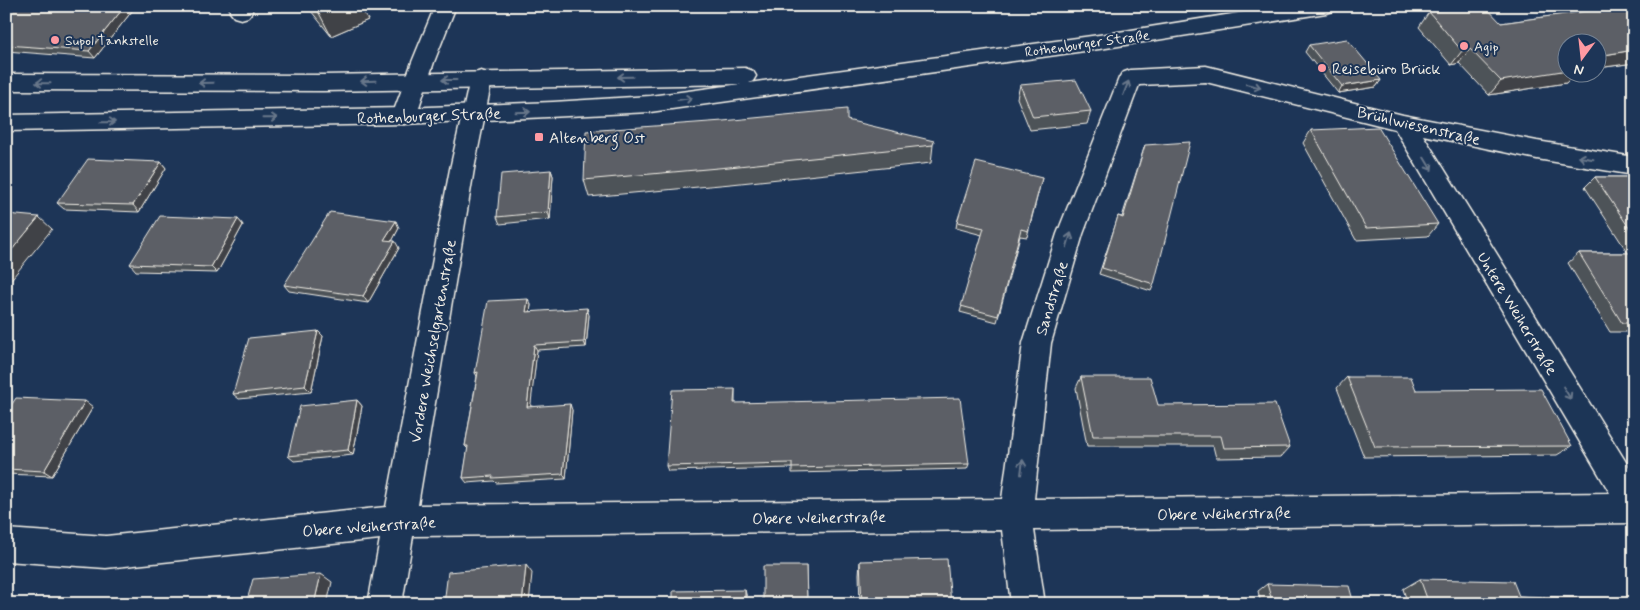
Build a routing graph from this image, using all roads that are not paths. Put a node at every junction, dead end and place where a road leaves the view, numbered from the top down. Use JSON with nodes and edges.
{"nodes":[{"id":1,"x":446,"y":6,"type":"edge"},
{"id":2,"x":1326,"y":6,"type":"edge"},
{"id":3,"x":1206,"y":74,"type":"joint"},
{"id":4,"x":849,"y":76,"type":"junction"},
{"id":5,"x":481,"y":79,"type":"junction"},
{"id":6,"x":417,"y":80,"type":"junction"},
{"id":7,"x":6,"y":82,"type":"edge"},
{"id":8,"x":474,"y":114,"type":"junction"},
{"id":9,"x":404,"y":116,"type":"junction"},
{"id":10,"x":6,"y":123,"type":"edge"},
{"id":11,"x":59,"y":123,"type":"junction"},
{"id":12,"x":1403,"y":123,"type":"junction"},
{"id":13,"x":6,"y":140,"type":"edge"},
{"id":14,"x":1634,"y":166,"type":"edge"},
{"id":15,"x":1634,"y":504,"type":"edge"},
{"id":16,"x":1634,"y":508,"type":"edge"},
{"id":17,"x":1016,"y":515,"type":"junction"},
{"id":18,"x":400,"y":520,"type":"junction"},
{"id":19,"x":6,"y":545,"type":"edge"},
{"id":20,"x":385,"y":604,"type":"edge"},
{"id":21,"x":1028,"y":604,"type":"edge"}],
"edges":[{"from":1,"to":6,"type":"street"},
{"from":2,"to":4,"type":"street","name":"Rothenburger Straße"},
{"from":3,"to":12,"type":"street","name":"Brühlwiesenstraße","one_way":true},
{"from":17,"to":3,"type":"street","name":"Sandstraße","one_way":true},
{"from":4,"to":5,"type":"street","name":"Rothenburger Straße","one_way":true},
{"from":8,"to":4,"type":"street","name":"Rothenburger Straße","one_way":true},
{"from":5,"to":6,"type":"street","name":"Rothenburger Straße","one_way":true},
{"from":5,"to":8,"type":"street","name":"Vordere Weichselgartenstraße"},
{"from":6,"to":7,"type":"street","name":"Rothenburger Straße","one_way":true},
{"from":6,"to":9,"type":"street"},
{"from":8,"to":9,"type":"street","name":"Rothenburger Straße"},
{"from":8,"to":18,"type":"street","name":"Vordere Weichselgartenstraße"},
{"from":11,"to":9,"type":"street","name":"Rothenburger Straße","one_way":true},
{"from":10,"to":11,"type":"street","name":"Rothenburger Straße"},
{"from":11,"to":13,"type":"street"},
{"from":14,"to":12,"type":"street","name":"Brühlwiesenstraße","one_way":true},
{"from":12,"to":15,"type":"street","name":"Untere Weiherstraße","one_way":true},
{"from":16,"to":17,"type":"street","name":"Obere Weiherstraße"},
{"from":17,"to":18,"type":"street","name":"Obere Weiherstraße"},
{"from":17,"to":21,"type":"street","name":"Sandstraße"},
{"from":18,"to":19,"type":"street","name":"Obere Weiherstraße"},
{"from":18,"to":20,"type":"street","name":"Vordere Weichselgartenstraße"}]}
